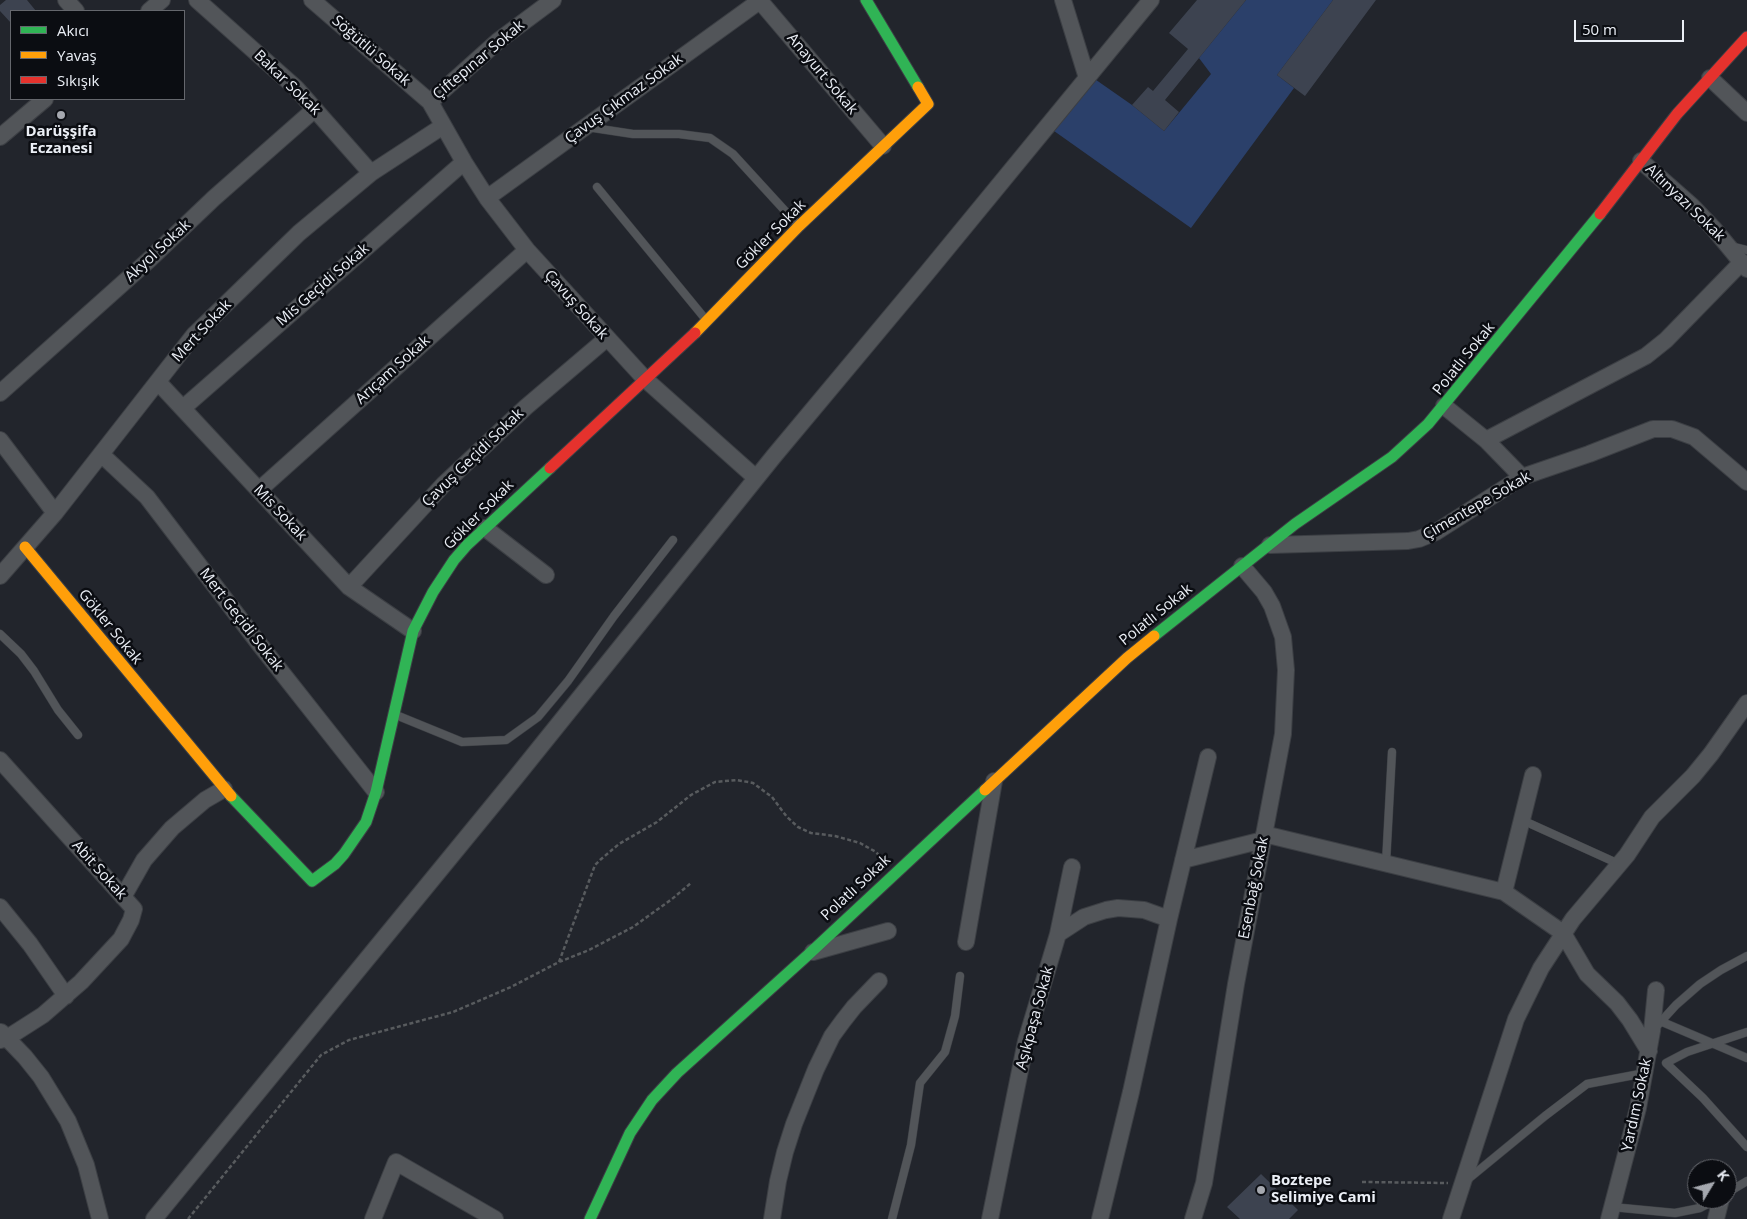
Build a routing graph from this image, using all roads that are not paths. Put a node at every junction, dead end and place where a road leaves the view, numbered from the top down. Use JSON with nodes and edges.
{"nodes":[{"id":1,"x":66,"y":0,"type":"edge"},
{"id":2,"x":162,"y":0,"type":"edge"},
{"id":3,"x":197,"y":0,"type":"edge"},
{"id":4,"x":312,"y":0,"type":"edge"},
{"id":5,"x":553,"y":0,"type":"edge"},
{"id":6,"x":761,"y":0,"type":"edge"},
{"id":7,"x":866,"y":0,"type":"edge"},
{"id":8,"x":1063,"y":0,"type":"edge"},
{"id":9,"x":1151,"y":0,"type":"edge"},
{"id":10,"x":75,"y":10,"type":"edge"},
{"id":11,"x":150,"y":10,"type":"edge"},
{"id":12,"x":1747,"y":37,"type":"edge"},
{"id":13,"x":1087,"y":78,"type":"junction"},
{"id":14,"x":1710,"y":78,"type":"junction"},
{"id":15,"x":45,"y":100,"type":"edge"},
{"id":16,"x":430,"y":102,"type":"junction"},
{"id":17,"x":315,"y":109,"type":"junction"},
{"id":18,"x":1747,"y":113,"type":"edge"},
{"id":19,"x":443,"y":126,"type":"junction"},
{"id":20,"x":585,"y":127,"type":"junction"},
{"id":21,"x":0,"y":137,"type":"edge"},
{"id":22,"x":883,"y":146,"type":"junction"},
{"id":23,"x":1641,"y":161,"type":"junction"},
{"id":24,"x":464,"y":162,"type":"junction"},
{"id":25,"x":371,"y":173,"type":"junction"},
{"id":26,"x":597,"y":187,"type":"dead end"},
{"id":27,"x":487,"y":198,"type":"junction"},
{"id":28,"x":799,"y":226,"type":"junction"},
{"id":29,"x":527,"y":250,"type":"junction"},
{"id":30,"x":1745,"y":260,"type":"edge"},
{"id":31,"x":707,"y":322,"type":"junction"},
{"id":32,"x":606,"y":338,"type":"junction"},
{"id":33,"x":645,"y":379,"type":"junction"},
{"id":34,"x":158,"y":382,"type":"junction"},
{"id":35,"x":0,"y":393,"type":"edge"},
{"id":36,"x":1444,"y":406,"type":"junction"},
{"id":37,"x":182,"y":408,"type":"junction"},
{"id":38,"x":0,"y":440,"type":"edge"},
{"id":39,"x":1486,"y":440,"type":"junction"},
{"id":40,"x":101,"y":454,"type":"junction"},
{"id":41,"x":1522,"y":477,"type":"junction"},
{"id":42,"x":756,"y":478,"type":"junction"},
{"id":43,"x":1747,"y":482,"type":"edge"},
{"id":44,"x":259,"y":490,"type":"junction"},
{"id":45,"x":55,"y":513,"type":"junction"},
{"id":46,"x":486,"y":528,"type":"junction"},
{"id":47,"x":673,"y":540,"type":"dead end"},
{"id":48,"x":1270,"y":545,"type":"junction"},
{"id":49,"x":25,"y":547,"type":"junction"},
{"id":50,"x":1242,"y":566,"type":"junction"},
{"id":51,"x":546,"y":575,"type":"dead end"},
{"id":52,"x":0,"y":576,"type":"edge"},
{"id":53,"x":350,"y":587,"type":"junction"},
{"id":54,"x":413,"y":631,"type":"junction"},
{"id":55,"x":0,"y":634,"type":"edge"},
{"id":56,"x":1747,"y":703,"type":"edge"},
{"id":57,"x":394,"y":714,"type":"junction"},
{"id":58,"x":78,"y":735,"type":"dead end"},
{"id":59,"x":1392,"y":752,"type":"dead end"},
{"id":60,"x":1208,"y":757,"type":"dead end"},
{"id":61,"x":0,"y":760,"type":"edge"},
{"id":62,"x":1533,"y":775,"type":"dead end"},
{"id":63,"x":994,"y":781,"type":"junction"},
{"id":64,"x":224,"y":789,"type":"junction"},
{"id":65,"x":376,"y":792,"type":"junction"},
{"id":66,"x":1522,"y":820,"type":"junction"},
{"id":67,"x":1264,"y":837,"type":"junction"},
{"id":68,"x":1183,"y":860,"type":"junction"},
{"id":69,"x":1386,"y":863,"type":"junction"},
{"id":70,"x":1619,"y":864,"type":"junction"},
{"id":71,"x":1072,"y":867,"type":"dead end"},
{"id":72,"x":1504,"y":892,"type":"junction"},
{"id":73,"x":123,"y":897,"type":"junction"},
{"id":74,"x":0,"y":908,"type":"edge"},
{"id":75,"x":1169,"y":919,"type":"junction"},
{"id":76,"x":888,"y":931,"type":"dead end"},
{"id":77,"x":1563,"y":933,"type":"junction"},
{"id":78,"x":1058,"y":934,"type":"junction"},
{"id":79,"x":966,"y":942,"type":"dead end"},
{"id":80,"x":808,"y":954,"type":"junction"},
{"id":81,"x":1747,"y":956,"type":"edge"},
{"id":82,"x":960,"y":976,"type":"dead end"},
{"id":83,"x":879,"y":981,"type":"dead end"},
{"id":84,"x":1656,"y":990,"type":"dead end"},
{"id":85,"x":66,"y":996,"type":"junction"},
{"id":86,"x":1656,"y":1026,"type":"junction"},
{"id":87,"x":1747,"y":1032,"type":"edge"},
{"id":88,"x":2,"y":1037,"type":"edge"},
{"id":89,"x":1713,"y":1042,"type":"junction"},
{"id":90,"x":1648,"y":1051,"type":"junction"},
{"id":91,"x":1747,"y":1058,"type":"edge"},
{"id":92,"x":1645,"y":1072,"type":"junction"},
{"id":93,"x":1747,"y":1147,"type":"edge"},
{"id":94,"x":1464,"y":1183,"type":"junction"},
{"id":95,"x":1695,"y":1209,"type":"edge"},
{"id":96,"x":1611,"y":1213,"type":"edge"},
{"id":97,"x":100,"y":1219,"type":"edge"},
{"id":98,"x":154,"y":1219,"type":"edge"},
{"id":99,"x":373,"y":1219,"type":"edge"},
{"id":100,"x":495,"y":1219,"type":"edge"},
{"id":101,"x":590,"y":1219,"type":"edge"},
{"id":102,"x":772,"y":1219,"type":"edge"},
{"id":103,"x":892,"y":1219,"type":"edge"},
{"id":104,"x":990,"y":1219,"type":"edge"},
{"id":105,"x":1100,"y":1219,"type":"edge"},
{"id":106,"x":1193,"y":1219,"type":"edge"},
{"id":107,"x":1451,"y":1219,"type":"edge"}],
"edges":[{"from":1,"to":10,"type":"street"},
{"from":2,"to":11,"type":"street"},
{"from":3,"to":17,"type":"street","name":"Bakar Sokak"},
{"from":4,"to":16,"type":"street","name":"Söğütlü Sokak"},
{"from":5,"to":16,"type":"street","name":"Çiftepınar Sokak"},
{"from":6,"to":20,"type":"street","name":"Çavuş Çıkmaz Sokak"},
{"from":6,"to":22,"type":"street","name":"Anayurt Sokak"},
{"from":7,"to":22,"type":"street","name":"Gökler Sokak"},
{"from":8,"to":13,"type":"street"},
{"from":9,"to":13,"type":"street"},
{"from":12,"to":14,"type":"street","name":"Polatlı Sokak"},
{"from":13,"to":42,"type":"street"},
{"from":14,"to":18,"type":"street"},
{"from":14,"to":23,"type":"street","name":"Polatlı Sokak"},
{"from":15,"to":21,"type":"street"},
{"from":16,"to":19,"type":"street","name":"Çavuş Sokak"},
{"from":17,"to":25,"type":"street","name":"Bakar Sokak"},
{"from":17,"to":35,"type":"street","name":"Akyol Sokak"},
{"from":19,"to":24,"type":"street","name":"Çavuş Sokak"},
{"from":19,"to":25,"type":"street","name":"Mert Sokak"},
{"from":20,"to":27,"type":"street","name":"Çavuş Çıkmaz Sokak"},
{"from":20,"to":28,"type":"lane"},
{"from":22,"to":28,"type":"street","name":"Gökler Sokak"},
{"from":23,"to":30,"type":"street","name":"Altınyazı Sokak"},
{"from":23,"to":36,"type":"street","name":"Polatlı Sokak"},
{"from":24,"to":27,"type":"street","name":"Çavuş Sokak"},
{"from":24,"to":37,"type":"street","name":"Mis Geçidi Sokak"},
{"from":25,"to":34,"type":"street","name":"Mert Sokak"},
{"from":26,"to":31,"type":"lane"},
{"from":27,"to":29,"type":"street","name":"Çavuş Sokak"},
{"from":28,"to":31,"type":"street","name":"Gökler Sokak"},
{"from":29,"to":32,"type":"street","name":"Çavuş Sokak"},
{"from":29,"to":44,"type":"street","name":"Arıçam Sokak"},
{"from":30,"to":39,"type":"street"},
{"from":31,"to":33,"type":"street","name":"Gökler Sokak"},
{"from":32,"to":33,"type":"street","name":"Çavuş Sokak"},
{"from":32,"to":53,"type":"street","name":"Çavuş Geçidi Sokak"},
{"from":33,"to":42,"type":"street","name":"Çavuş Sokak"},
{"from":33,"to":46,"type":"street","name":"Gökler Sokak"},
{"from":34,"to":37,"type":"street","name":"Mis Sokak"},
{"from":34,"to":40,"type":"street","name":"Mert Sokak"},
{"from":36,"to":39,"type":"street"},
{"from":36,"to":48,"type":"street","name":"Polatlı Sokak"},
{"from":37,"to":44,"type":"street","name":"Mis Sokak"},
{"from":38,"to":45,"type":"street"},
{"from":39,"to":41,"type":"street"},
{"from":40,"to":45,"type":"street","name":"Mert Sokak"},
{"from":40,"to":65,"type":"street","name":"Mert Geçidi Sokak"},
{"from":41,"to":43,"type":"street","name":"Çimentepe Sokak"},
{"from":41,"to":48,"type":"street","name":"Çimentepe Sokak"},
{"from":42,"to":98,"type":"street"},
{"from":44,"to":53,"type":"street","name":"Mis Sokak"},
{"from":45,"to":49,"type":"street","name":"Mert Sokak"},
{"from":46,"to":51,"type":"street"},
{"from":46,"to":54,"type":"street","name":"Gökler Sokak"},
{"from":47,"to":57,"type":"lane"},
{"from":48,"to":50,"type":"street","name":"Polatlı Sokak"},
{"from":49,"to":52,"type":"street","name":"Mert Sokak"},
{"from":49,"to":64,"type":"street","name":"Gökler Sokak"},
{"from":50,"to":63,"type":"street","name":"Polatlı Sokak"},
{"from":50,"to":67,"type":"street","name":"Esenbağ Sokak"},
{"from":53,"to":54,"type":"street","name":"Mis Sokak"},
{"from":54,"to":57,"type":"street","name":"Gökler Sokak"},
{"from":55,"to":58,"type":"lane"},
{"from":56,"to":70,"type":"street"},
{"from":57,"to":65,"type":"street","name":"Gökler Sokak"},
{"from":59,"to":69,"type":"lane"},
{"from":60,"to":68,"type":"street"},
{"from":61,"to":73,"type":"street","name":"Abit Sokak"},
{"from":62,"to":66,"type":"street"},
{"from":63,"to":79,"type":"street"},
{"from":63,"to":80,"type":"street","name":"Polatlı Sokak"},
{"from":64,"to":65,"type":"street","name":"Gökler Sokak"},
{"from":64,"to":73,"type":"street"},
{"from":66,"to":70,"type":"lane"},
{"from":66,"to":72,"type":"street"},
{"from":67,"to":68,"type":"street"},
{"from":67,"to":69,"type":"street"},
{"from":67,"to":106,"type":"street","name":"Esenbağ Sokak"},
{"from":68,"to":75,"type":"street"},
{"from":69,"to":72,"type":"street"},
{"from":70,"to":77,"type":"street"},
{"from":71,"to":78,"type":"street","name":"Aşıkpaşa Sokak"},
{"from":72,"to":77,"type":"street"},
{"from":73,"to":85,"type":"street","name":"Abit Sokak"},
{"from":74,"to":85,"type":"street"},
{"from":75,"to":78,"type":"street"},
{"from":75,"to":105,"type":"street"},
{"from":76,"to":80,"type":"street"},
{"from":77,"to":90,"type":"street"},
{"from":77,"to":94,"type":"street"},
{"from":78,"to":104,"type":"street","name":"Aşıkpaşa Sokak"},
{"from":80,"to":101,"type":"street","name":"Polatlı Sokak"},
{"from":81,"to":86,"type":"lane"},
{"from":82,"to":103,"type":"lane"},
{"from":83,"to":102,"type":"street"},
{"from":84,"to":86,"type":"street","name":"Yardım Sokak"},
{"from":85,"to":88,"type":"street","name":"Abit Sokak"},
{"from":86,"to":89,"type":"lane"},
{"from":86,"to":90,"type":"street","name":"Yardım Sokak"},
{"from":87,"to":89,"type":"lane"},
{"from":88,"to":97,"type":"street"},
{"from":89,"to":91,"type":"lane"},
{"from":89,"to":93,"type":"lane"},
{"from":90,"to":92,"type":"street","name":"Yardım Sokak"},
{"from":92,"to":94,"type":"lane"},
{"from":92,"to":96,"type":"street","name":"Yardım Sokak"},
{"from":94,"to":107,"type":"street"},
{"from":95,"to":96,"type":"lane"},
{"from":99,"to":100,"type":"street"}]}
